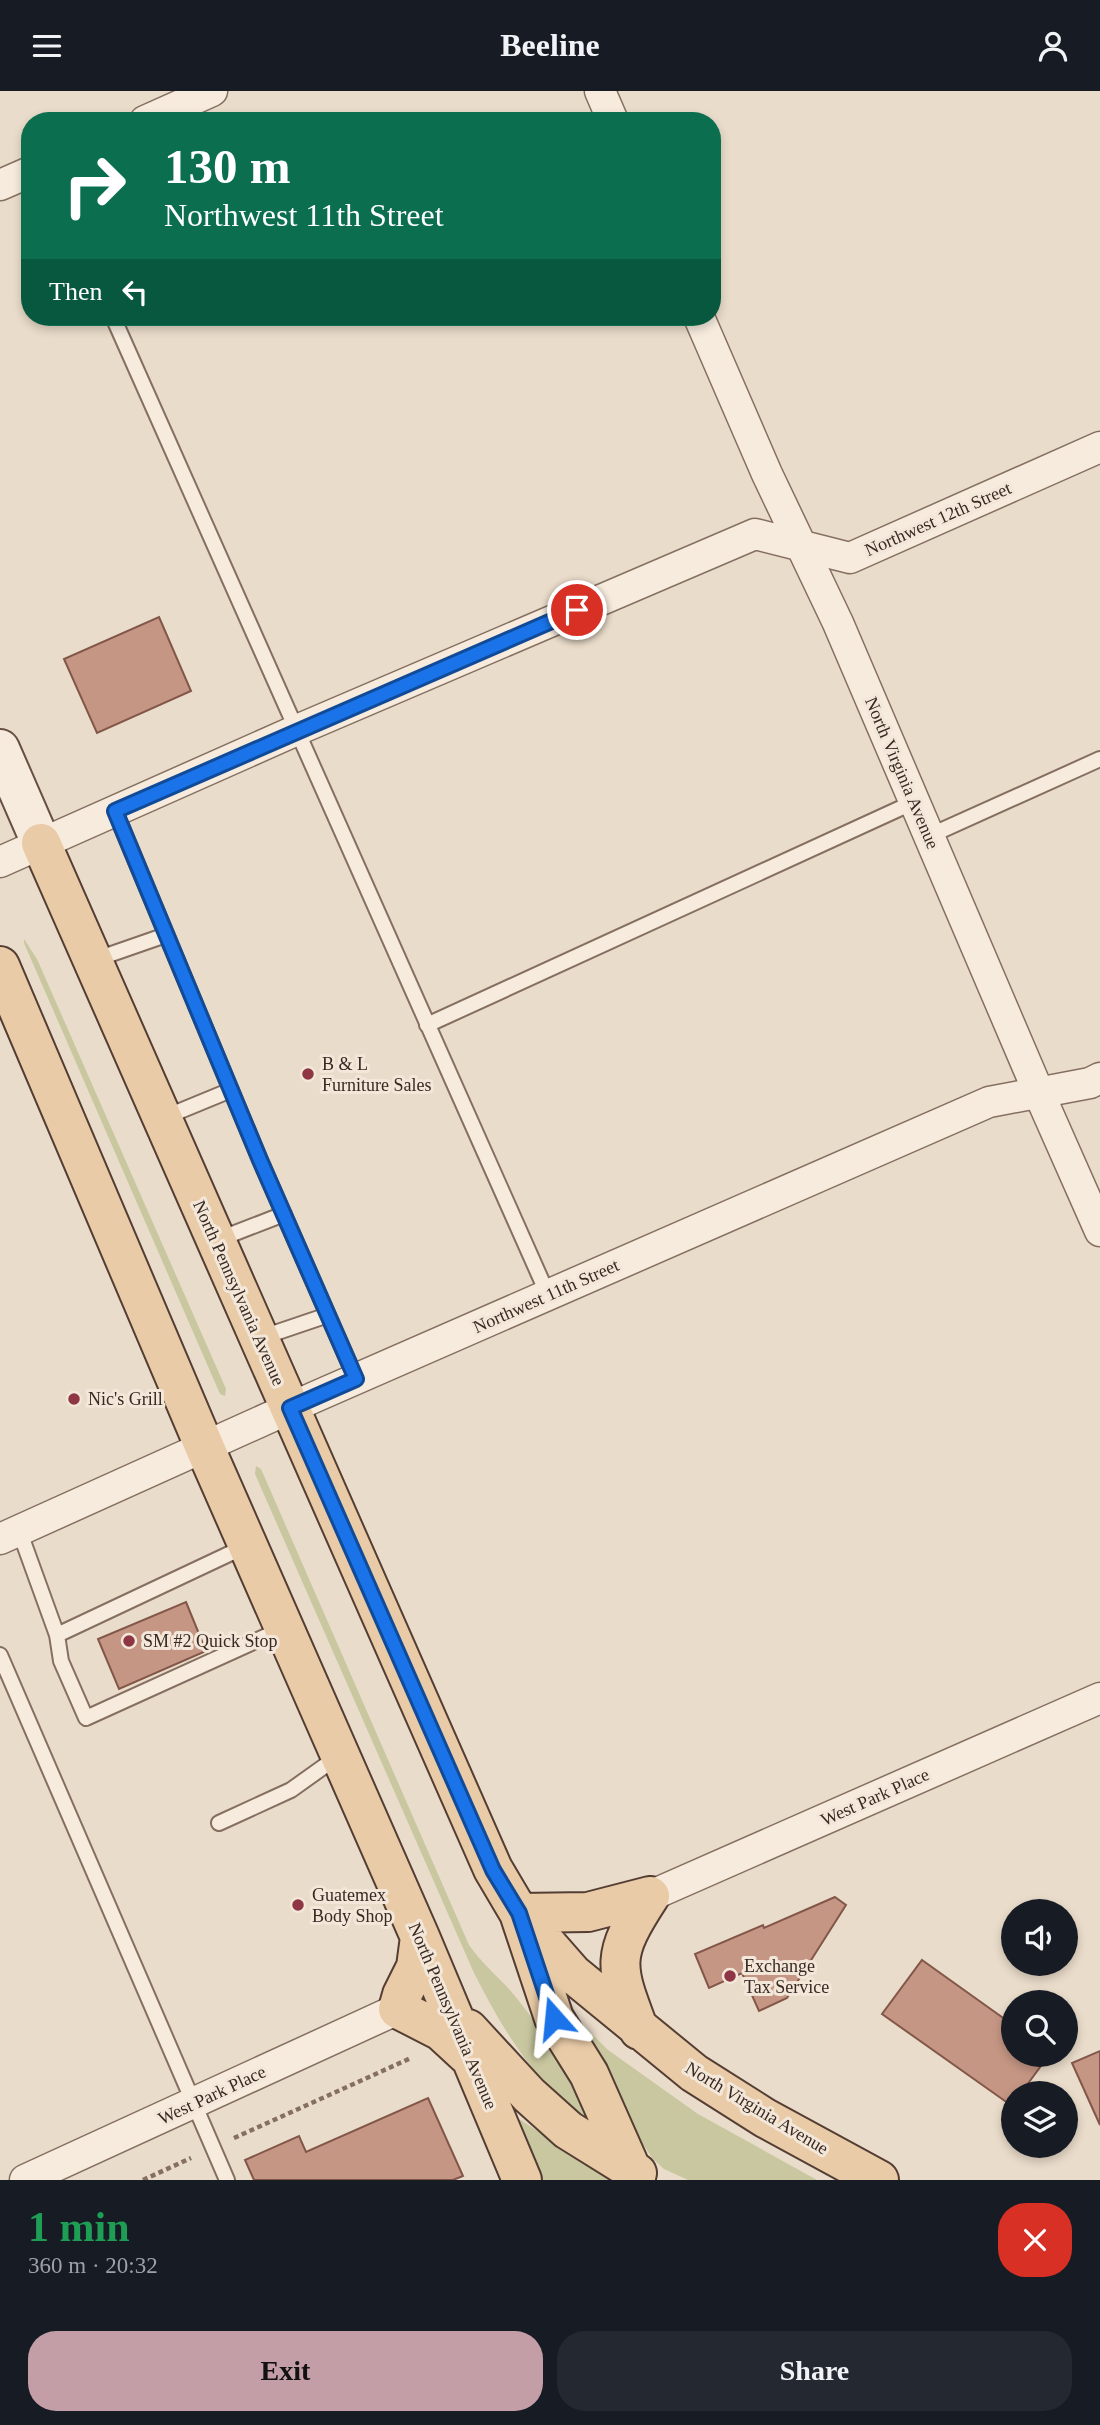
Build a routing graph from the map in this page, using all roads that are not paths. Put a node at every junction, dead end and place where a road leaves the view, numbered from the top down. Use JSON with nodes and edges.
{"nodes":[{"id":1,"x":212,"y":91,"type":"edge"},
{"id":2,"x":600,"y":91,"type":"edge"},
{"id":3,"x":165,"y":112,"type":"edge"},
{"id":4,"x":609,"y":112,"type":"edge"},
{"id":5,"x":21,"y":176,"type":"edge"},
{"id":6,"x":0,"y":185,"type":"edge"},
{"id":7,"x":117,"y":326,"type":"edge"},
{"id":8,"x":703,"y":326,"type":"edge"},
{"id":9,"x":1100,"y":447,"type":"edge"},
{"id":10,"x":800,"y":545,"type":"junction"},
{"id":11,"x":298,"y":730,"type":"junction"},
{"id":12,"x":0,"y":748,"type":"edge"},
{"id":13,"x":1100,"y":759,"type":"edge"},
{"id":14,"x":914,"y":802,"type":"junction"},
{"id":15,"x":115,"y":811,"type":"junction"},
{"id":16,"x":929,"y":836,"type":"junction"},
{"id":17,"x":41,"y":843,"type":"junction"},
{"id":18,"x":0,"y":862,"type":"edge"},
{"id":19,"x":166,"y":935,"type":"junction"},
{"id":20,"x":93,"y":960,"type":"junction"},
{"id":21,"x":0,"y":966,"type":"edge"},
{"id":22,"x":427,"y":1025,"type":"junction"},
{"id":23,"x":1100,"y":1078,"type":"edge"},
{"id":24,"x":230,"y":1090,"type":"junction"},
{"id":25,"x":1038,"y":1091,"type":"junction"},
{"id":26,"x":162,"y":1118,"type":"junction"},
{"id":27,"x":284,"y":1214,"type":"junction"},
{"id":28,"x":1100,"y":1231,"type":"edge"},
{"id":29,"x":216,"y":1240,"type":"junction"},
{"id":30,"x":548,"y":1295,"type":"junction"},
{"id":31,"x":328,"y":1315,"type":"junction"},
{"id":32,"x":259,"y":1339,"type":"junction"},
{"id":33,"x":356,"y":1379,"type":"junction"},
{"id":34,"x":290,"y":1408,"type":"junction"},
{"id":35,"x":205,"y":1448,"type":"junction"},
{"id":36,"x":10,"y":1534,"type":"edge"},
{"id":37,"x":248,"y":1545,"type":"junction"},
{"id":38,"x":284,"y":1628,"type":"junction"},
{"id":39,"x":57,"y":1635,"type":"junction"},
{"id":40,"x":0,"y":1655,"type":"edge"},
{"id":41,"x":1100,"y":1698,"type":"edge"},
{"id":42,"x":341,"y":1755,"type":"junction"},
{"id":43,"x":219,"y":1823,"type":"dead end"},
{"id":44,"x":650,"y":1896,"type":"junction"},
{"id":45,"x":519,"y":1913,"type":"junction"},
{"id":46,"x":420,"y":1937,"type":"junction"},
{"id":47,"x":398,"y":2009,"type":"junction"},
{"id":48,"x":639,"y":2030,"type":"junction"},
{"id":49,"x":458,"y":2037,"type":"junction"},
{"id":50,"x":194,"y":2103,"type":"junction"},
{"id":51,"x":640,"y":2177,"type":"edge"},
{"id":52,"x":25,"y":2180,"type":"edge"},
{"id":53,"x":227,"y":2180,"type":"edge"},
{"id":54,"x":522,"y":2180,"type":"edge"},
{"id":55,"x":879,"y":2180,"type":"edge"}],
"edges":[{"from":1,"to":3,"type":"street"},
{"from":2,"to":4,"type":"street"},
{"from":5,"to":6,"type":"street"},
{"from":7,"to":11,"type":"lane"},
{"from":8,"to":10,"type":"street","name":"North Virginia Avenue"},
{"from":9,"to":10,"type":"street","name":"Northwest 12th Street"},
{"from":10,"to":11,"type":"street","name":"Northwest 12th Street"},
{"from":10,"to":14,"type":"street","name":"North Virginia Avenue"},
{"from":11,"to":15,"type":"street","name":"Northwest 12th Street"},
{"from":11,"to":22,"type":"lane"},
{"from":12,"to":17,"type":"main road","name":"North Pennsylvania Avenue"},
{"from":13,"to":16,"type":"lane"},
{"from":14,"to":16,"type":"street","name":"North Virginia Avenue"},
{"from":14,"to":22,"type":"lane"},
{"from":15,"to":17,"type":"street","name":"Northwest 12th Street"},
{"from":15,"to":19,"type":"lane"},
{"from":16,"to":25,"type":"street","name":"North Virginia Avenue"},
{"from":17,"to":18,"type":"street","name":"Northwest 12th Street"},
{"from":17,"to":20,"type":"main road","name":"North Pennsylvania Avenue"},
{"from":19,"to":20,"type":"lane"},
{"from":19,"to":24,"type":"lane"},
{"from":20,"to":26,"type":"main road","name":"North Pennsylvania Avenue"},
{"from":21,"to":35,"type":"main road","name":"North Pennsylvania Avenue"},
{"from":22,"to":30,"type":"lane"},
{"from":23,"to":25,"type":"street","name":"Northwest 11th Street"},
{"from":24,"to":26,"type":"lane"},
{"from":24,"to":27,"type":"lane"},
{"from":25,"to":28,"type":"street","name":"North Virginia Avenue"},
{"from":25,"to":30,"type":"street","name":"Northwest 11th Street"},
{"from":26,"to":29,"type":"main road","name":"North Pennsylvania Avenue"},
{"from":27,"to":29,"type":"lane"},
{"from":27,"to":31,"type":"lane"},
{"from":29,"to":32,"type":"main road","name":"North Pennsylvania Avenue"},
{"from":30,"to":33,"type":"street","name":"Northwest 11th Street"},
{"from":31,"to":32,"type":"lane"},
{"from":31,"to":33,"type":"lane"},
{"from":32,"to":34,"type":"main road","name":"North Pennsylvania Avenue"},
{"from":33,"to":34,"type":"street","name":"Northwest 11th Street"},
{"from":34,"to":35,"type":"street","name":"Northwest 11th Street"},
{"from":34,"to":45,"type":"main road","name":"North Pennsylvania Avenue"},
{"from":35,"to":36,"type":"street","name":"Northwest 11th Street"},
{"from":35,"to":37,"type":"main road","name":"North Pennsylvania Avenue"},
{"from":36,"to":39,"type":"lane"},
{"from":37,"to":38,"type":"main road","name":"North Pennsylvania Avenue"},
{"from":37,"to":39,"type":"lane"},
{"from":38,"to":39,"type":"lane"},
{"from":38,"to":42,"type":"main road","name":"North Pennsylvania Avenue"},
{"from":40,"to":50,"type":"lane"},
{"from":41,"to":44,"type":"street","name":"West Park Place"},
{"from":42,"to":43,"type":"lane"},
{"from":42,"to":46,"type":"main road","name":"North Pennsylvania Avenue"},
{"from":44,"to":45,"type":"main road"},
{"from":44,"to":48,"type":"main road"},
{"from":45,"to":48,"type":"main road","name":"North Virginia Avenue"},
{"from":45,"to":51,"type":"main road","name":"North Pennsylvania Avenue"},
{"from":46,"to":47,"type":"main road"},
{"from":46,"to":49,"type":"main road","name":"North Pennsylvania Avenue"},
{"from":47,"to":49,"type":"main road"},
{"from":47,"to":50,"type":"street","name":"West Park Place"},
{"from":48,"to":55,"type":"main road","name":"North Virginia Avenue"},
{"from":49,"to":51,"type":"main road"},
{"from":49,"to":54,"type":"main road","name":"North Pennsylvania Avenue"},
{"from":50,"to":52,"type":"street","name":"West Park Place"},
{"from":50,"to":53,"type":"lane"}]}
